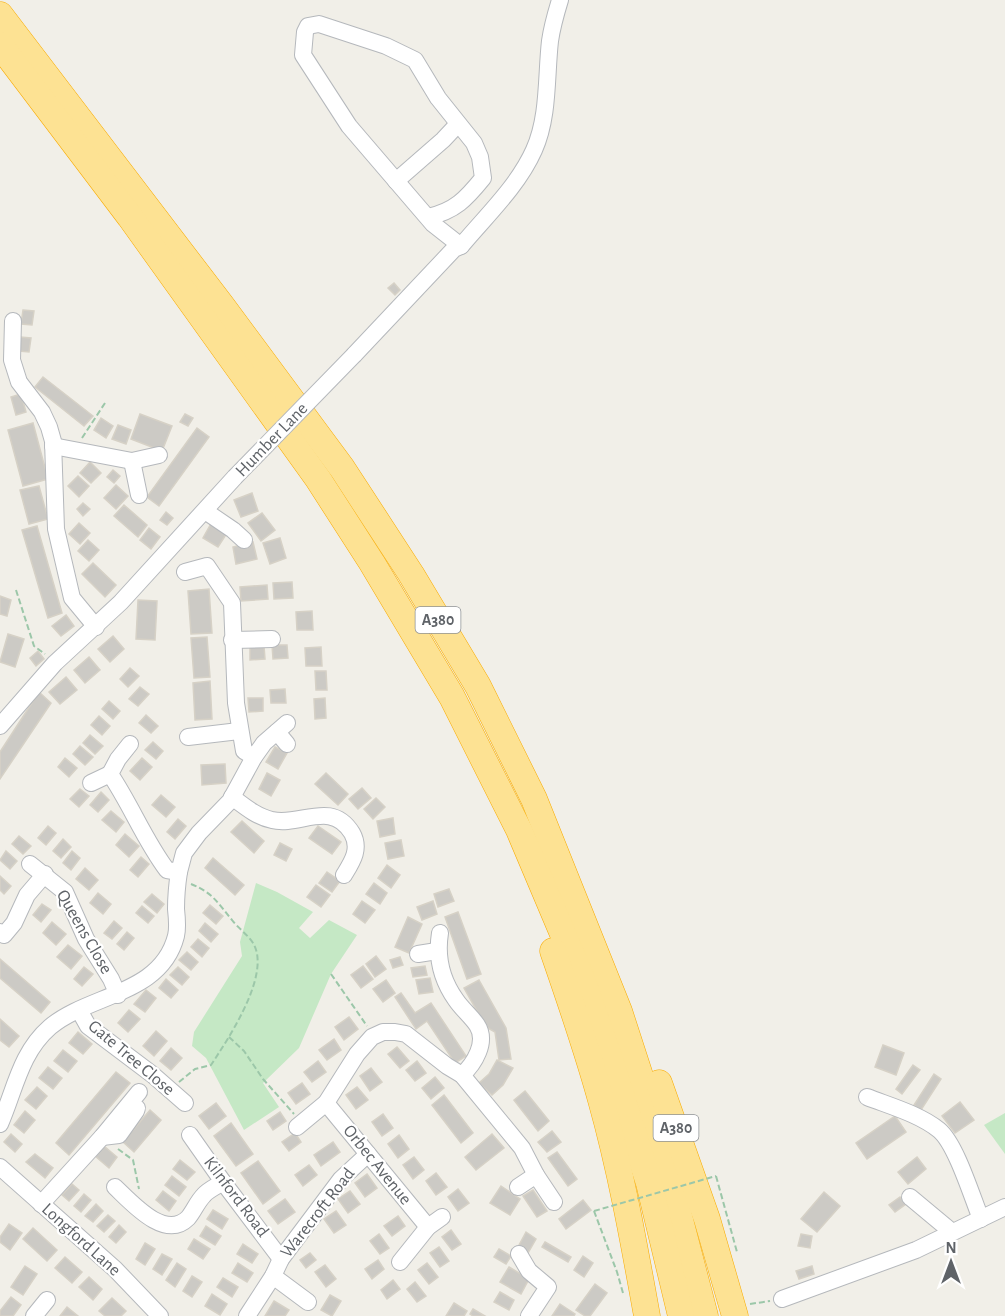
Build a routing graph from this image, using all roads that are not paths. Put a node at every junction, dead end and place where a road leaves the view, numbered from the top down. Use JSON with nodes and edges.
{"nodes":[{"id":1,"x":560,"y":0,"type":"edge"},
{"id":2,"x":0,"y":15,"type":"edge"},
{"id":3,"x":0,"y":45,"type":"edge"},
{"id":4,"x":458,"y":124,"type":"junction"},
{"id":5,"x":396,"y":181,"type":"junction"},
{"id":6,"x":428,"y":217,"type":"junction"},
{"id":7,"x":461,"y":246,"type":"junction"},
{"id":8,"x":13,"y":321,"type":"dead end"},
{"id":9,"x":53,"y":446,"type":"junction"},
{"id":10,"x":159,"y":454,"type":"dead end"},
{"id":11,"x":132,"y":461,"type":"junction"},
{"id":12,"x":139,"y":495,"type":"dead end"},
{"id":13,"x":205,"y":512,"type":"junction"},
{"id":14,"x":244,"y":540,"type":"dead end"},
{"id":15,"x":184,"y":572,"type":"dead end"},
{"id":16,"x":96,"y":627,"type":"junction"},
{"id":17,"x":272,"y":639,"type":"dead end"},
{"id":18,"x":232,"y":640,"type":"junction"},
{"id":19,"x":0,"y":726,"type":"edge"},
{"id":20,"x":239,"y":731,"type":"junction"},
{"id":21,"x":283,"y":733,"type":"dead end"},
{"id":22,"x":188,"y":737,"type":"dead end"},
{"id":23,"x":130,"y":744,"type":"dead end"},
{"id":24,"x":254,"y":757,"type":"junction"},
{"id":25,"x":110,"y":774,"type":"junction"},
{"id":26,"x":91,"y":783,"type":"dead end"},
{"id":27,"x":232,"y":797,"type":"junction"},
{"id":28,"x":519,"y":830,"type":"junction"},
{"id":29,"x":30,"y":864,"type":"dead end"},
{"id":30,"x":45,"y":874,"type":"junction"},
{"id":31,"x":344,"y":875,"type":"dead end"},
{"id":32,"x":178,"y":877,"type":"junction"},
{"id":33,"x":440,"y":933,"type":"dead end"},
{"id":34,"x":2,"y":934,"type":"edge"},
{"id":35,"x":594,"y":948,"type":"junction"},
{"id":36,"x":437,"y":951,"type":"junction"},
{"id":37,"x":418,"y":954,"type":"dead end"},
{"id":38,"x":118,"y":995,"type":"junction"},
{"id":39,"x":79,"y":1010,"type":"junction"},
{"id":40,"x":462,"y":1075,"type":"junction"},
{"id":41,"x":5,"y":1091,"type":"edge"},
{"id":42,"x":867,"y":1096,"type":"dead end"},
{"id":43,"x":185,"y":1103,"type":"dead end"},
{"id":44,"x":326,"y":1103,"type":"junction"},
{"id":45,"x":0,"y":1124,"type":"edge"},
{"id":46,"x":299,"y":1125,"type":"road end"},
{"id":47,"x":190,"y":1135,"type":"dead end"},
{"id":48,"x":102,"y":1137,"type":"road end"},
{"id":49,"x":368,"y":1154,"type":"junction"},
{"id":50,"x":0,"y":1167,"type":"edge"},
{"id":51,"x":536,"y":1175,"type":"junction"},
{"id":52,"x":223,"y":1182,"type":"junction"},
{"id":53,"x":115,"y":1187,"type":"dead end"},
{"id":54,"x":519,"y":1187,"type":"dead end"},
{"id":55,"x":910,"y":1197,"type":"dead end"},
{"id":56,"x":554,"y":1202,"type":"dead end"},
{"id":57,"x":41,"y":1204,"type":"junction"},
{"id":58,"x":1005,"y":1207,"type":"edge"},
{"id":59,"x":442,"y":1217,"type":"dead end"},
{"id":60,"x":981,"y":1219,"type":"junction"},
{"id":61,"x":428,"y":1227,"type":"junction"},
{"id":62,"x":952,"y":1232,"type":"junction"},
{"id":63,"x":519,"y":1254,"type":"dead end"},
{"id":64,"x":282,"y":1259,"type":"junction"},
{"id":65,"x":400,"y":1262,"type":"dead end"},
{"id":66,"x":273,"y":1275,"type":"junction"},
{"id":67,"x":782,"y":1299,"type":"road end"},
{"id":68,"x":46,"y":1300,"type":"dead end"},
{"id":69,"x":308,"y":1302,"type":"dead end"},
{"id":70,"x":742,"y":1307,"type":"edge"},
{"id":71,"x":34,"y":1316,"type":"edge"},
{"id":72,"x":159,"y":1316,"type":"edge"},
{"id":73,"x":247,"y":1316,"type":"edge"},
{"id":74,"x":529,"y":1316,"type":"edge"},
{"id":75,"x":647,"y":1316,"type":"edge"},
{"id":76,"x":681,"y":1316,"type":"edge"},
{"id":77,"x":705,"y":1316,"type":"edge"}],
"edges":[{"from":1,"to":7,"type":"street","name":"Humber Lane"},
{"from":2,"to":35,"type":"highway","number":"A380"},
{"from":3,"to":28,"type":"highway","number":"A380"},
{"from":4,"to":5,"type":"street"},
{"from":4,"to":5,"type":"street"},
{"from":4,"to":6,"type":"street"},
{"from":5,"to":6,"type":"street"},
{"from":6,"to":7,"type":"street"},
{"from":7,"to":13,"type":"street","name":"Humber Lane","bridge":true},
{"from":8,"to":9,"type":"street"},
{"from":9,"to":11,"type":"street"},
{"from":9,"to":16,"type":"street"},
{"from":10,"to":11,"type":"street"},
{"from":11,"to":12,"type":"street"},
{"from":13,"to":14,"type":"street"},
{"from":13,"to":16,"type":"street","name":"Humber Lane"},
{"from":15,"to":18,"type":"street"},
{"from":16,"to":19,"type":"street","name":"Humber Lane"},
{"from":17,"to":18,"type":"street"},
{"from":18,"to":20,"type":"street"},
{"from":20,"to":22,"type":"street"},
{"from":20,"to":24,"type":"street"},
{"from":21,"to":24,"type":"street"},
{"from":23,"to":25,"type":"street"},
{"from":24,"to":27,"type":"street"},
{"from":25,"to":26,"type":"street"},
{"from":25,"to":32,"type":"street"},
{"from":27,"to":31,"type":"street"},
{"from":27,"to":32,"type":"street"},
{"from":28,"to":75,"type":"highway","number":"A380"},
{"from":28,"to":76,"type":"highway","number":"A380"},
{"from":29,"to":30,"type":"street","name":"Queens Close"},
{"from":30,"to":34,"type":"street","name":"Queens Close"},
{"from":30,"to":38,"type":"street","name":"Queens Close"},
{"from":32,"to":38,"type":"street"},
{"from":33,"to":36,"type":"street"},
{"from":35,"to":70,"type":"highway","number":"A380"},
{"from":35,"to":77,"type":"highway","number":"A380"},
{"from":36,"to":37,"type":"street"},
{"from":36,"to":40,"type":"street"},
{"from":38,"to":39,"type":"street"},
{"from":39,"to":41,"type":"street"},
{"from":39,"to":43,"type":"street","name":"Gate Tree Close"},
{"from":40,"to":44,"type":"street"},
{"from":40,"to":51,"type":"street"},
{"from":41,"to":45,"type":"street"},
{"from":42,"to":60,"type":"street"},
{"from":44,"to":46,"type":"street"},
{"from":44,"to":49,"type":"street","name":"Orbec Avenue"},
{"from":47,"to":52,"type":"street","name":"Kilnford Road"},
{"from":48,"to":57,"type":"street"},
{"from":49,"to":61,"type":"street","name":"Orbec Avenue"},
{"from":49,"to":64,"type":"street","name":"Warecroft Road"},
{"from":50,"to":57,"type":"street","name":"Longford Lane"},
{"from":51,"to":54,"type":"street"},
{"from":51,"to":56,"type":"street"},
{"from":52,"to":53,"type":"street"},
{"from":52,"to":64,"type":"street","name":"Kilnford Road"},
{"from":55,"to":62,"type":"street"},
{"from":57,"to":72,"type":"street","name":"Longford Lane"},
{"from":58,"to":60,"type":"street"},
{"from":59,"to":61,"type":"street"},
{"from":60,"to":62,"type":"street"},
{"from":61,"to":65,"type":"street"},
{"from":62,"to":67,"type":"street"},
{"from":63,"to":74,"type":"street"},
{"from":64,"to":66,"type":"street","name":"Warecroft Road"},
{"from":66,"to":69,"type":"street","name":"Warecroft Road"},
{"from":66,"to":73,"type":"street","name":"Warecroft Road"},
{"from":68,"to":71,"type":"street"}]}
